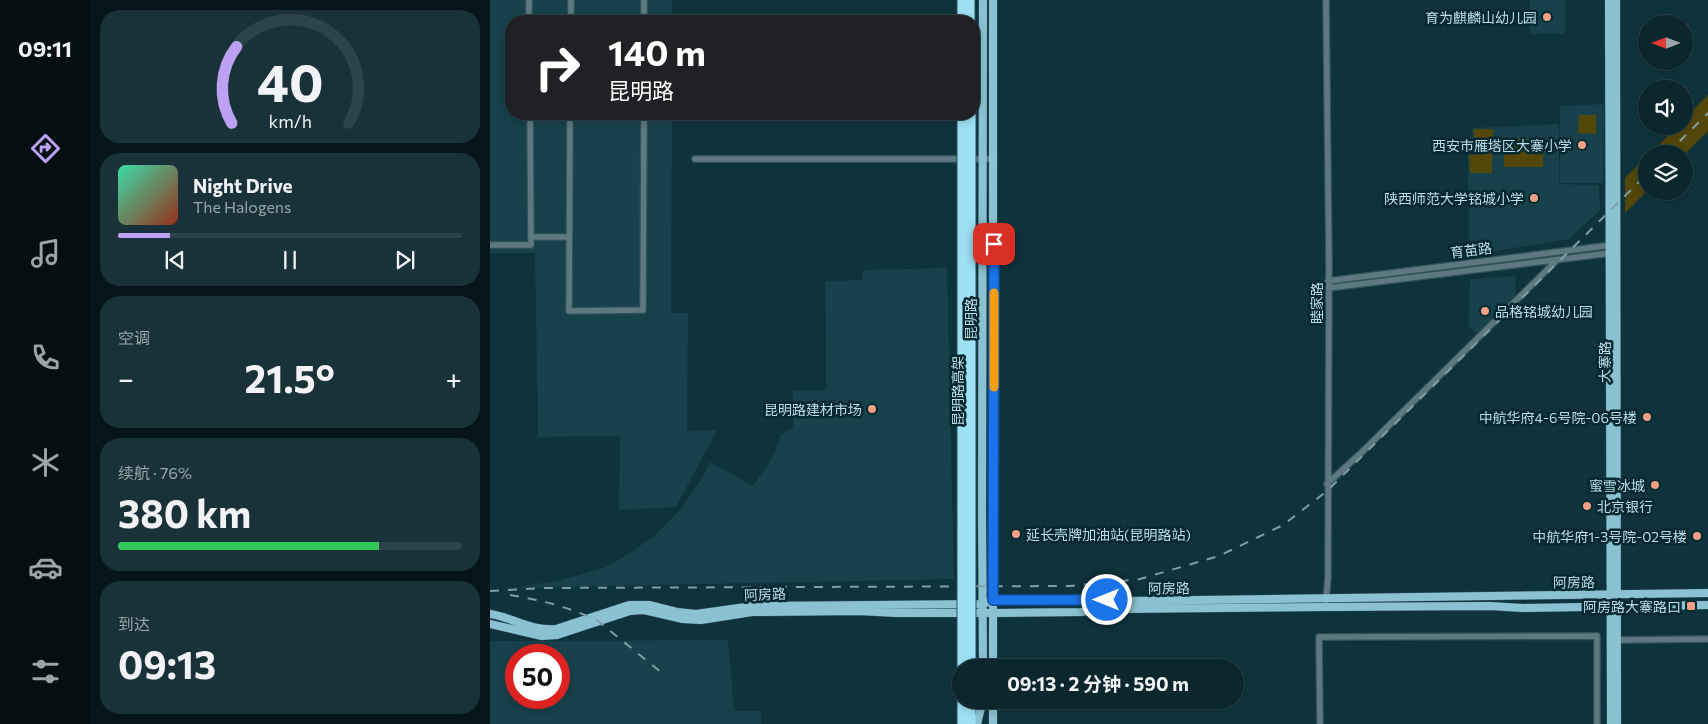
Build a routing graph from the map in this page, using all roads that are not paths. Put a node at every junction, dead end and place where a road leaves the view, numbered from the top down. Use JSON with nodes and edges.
{"nodes":[{"id":1,"x":529,"y":0,"type":"edge"},
{"id":2,"x":571,"y":0,"type":"edge"},
{"id":3,"x":644,"y":0,"type":"edge"},
{"id":4,"x":962,"y":0,"type":"edge"},
{"id":5,"x":970,"y":0,"type":"edge"},
{"id":6,"x":983,"y":0,"type":"edge"},
{"id":7,"x":994,"y":0,"type":"edge"},
{"id":8,"x":1326,"y":0,"type":"edge"},
{"id":9,"x":1610,"y":0,"type":"edge"},
{"id":10,"x":1616,"y":0,"type":"edge"},
{"id":11,"x":529,"y":15,"type":"edge"},
{"id":12,"x":571,"y":15,"type":"edge"},
{"id":13,"x":644,"y":15,"type":"edge"},
{"id":14,"x":962,"y":15,"type":"edge"},
{"id":15,"x":970,"y":15,"type":"edge"},
{"id":16,"x":530,"y":120,"type":"edge"},
{"id":17,"x":570,"y":120,"type":"edge"},
{"id":18,"x":644,"y":120,"type":"edge"},
{"id":19,"x":962,"y":120,"type":"edge"},
{"id":20,"x":970,"y":120,"type":"edge"},
{"id":21,"x":695,"y":159,"type":"dead end"},
{"id":22,"x":982,"y":159,"type":"junction"},
{"id":23,"x":994,"y":159,"type":"junction"},
{"id":24,"x":531,"y":237,"type":"junction"},
{"id":25,"x":569,"y":237,"type":"junction"},
{"id":26,"x":490,"y":246,"type":"edge"},
{"id":27,"x":1613,"y":249,"type":"junction"},
{"id":28,"x":1557,"y":260,"type":"junction"},
{"id":29,"x":1328,"y":281,"type":"junction"},
{"id":30,"x":1328,"y":288,"type":"junction"},
{"id":31,"x":1328,"y":484,"type":"junction"},
{"id":32,"x":1613,"y":593,"type":"junction"},
{"id":33,"x":1708,"y":593,"type":"edge"},
{"id":34,"x":1555,"y":594,"type":"junction"},
{"id":35,"x":993,"y":600,"type":"junction"},
{"id":36,"x":1041,"y":600,"type":"junction"},
{"id":37,"x":1326,"y":603,"type":"junction"},
{"id":38,"x":983,"y":604,"type":"junction"},
{"id":39,"x":1708,"y":605,"type":"edge"},
{"id":40,"x":1613,"y":607,"type":"junction"},
{"id":41,"x":1555,"y":608,"type":"junction"},
{"id":42,"x":983,"y":613,"type":"junction"},
{"id":43,"x":994,"y":613,"type":"junction"},
{"id":44,"x":1041,"y":613,"type":"junction"},
{"id":45,"x":490,"y":614,"type":"edge"},
{"id":46,"x":490,"y":624,"type":"edge"},
{"id":47,"x":1708,"y":639,"type":"edge"},
{"id":48,"x":1617,"y":640,"type":"junction"},
{"id":49,"x":962,"y":659,"type":"edge"},
{"id":50,"x":971,"y":659,"type":"edge"},
{"id":51,"x":983,"y":659,"type":"edge"},
{"id":52,"x":994,"y":659,"type":"edge"},
{"id":53,"x":962,"y":709,"type":"edge"},
{"id":54,"x":971,"y":709,"type":"edge"},
{"id":55,"x":981,"y":709,"type":"edge"},
{"id":56,"x":993,"y":709,"type":"edge"},
{"id":57,"x":962,"y":724,"type":"edge"},
{"id":58,"x":971,"y":724,"type":"edge"},
{"id":59,"x":977,"y":724,"type":"edge"},
{"id":60,"x":993,"y":724,"type":"edge"},
{"id":61,"x":1320,"y":724,"type":"edge"},
{"id":62,"x":1598,"y":724,"type":"edge"},
{"id":63,"x":1611,"y":724,"type":"edge"},
{"id":64,"x":1617,"y":724,"type":"edge"}],
"edges":[{"from":1,"to":11,"type":"street"},
{"from":2,"to":12,"type":"street"},
{"from":3,"to":13,"type":"street"},
{"from":4,"to":14,"type":"highway"},
{"from":5,"to":15,"type":"highway"},
{"from":6,"to":22,"type":"main road","name":"昆明路"},
{"from":7,"to":23,"type":"main road","name":"昆明路"},
{"from":8,"to":29,"type":"street","name":"睦家路"},
{"from":9,"to":27,"type":"main road","name":"大寨路"},
{"from":10,"to":27,"type":"main road","name":"大寨路"},
{"from":16,"to":24,"type":"street"},
{"from":17,"to":25,"type":"street"},
{"from":18,"to":25,"type":"street"},
{"from":19,"to":49,"type":"highway","name":"昆明路高架","bridge":true},
{"from":20,"to":50,"type":"highway","name":"昆明路高架","bridge":true},
{"from":21,"to":22,"type":"street"},
{"from":22,"to":23,"type":"street"},
{"from":22,"to":38,"type":"main road","name":"昆明路"},
{"from":23,"to":35,"type":"main road","name":"昆明路"},
{"from":24,"to":25,"type":"street"},
{"from":24,"to":26,"type":"street"},
{"from":27,"to":28,"type":"street","name":"育苗路"},
{"from":27,"to":29,"type":"street","name":"育苗路"},
{"from":27,"to":32,"type":"main road","name":"大寨路"},
{"from":28,"to":30,"type":"street","name":"育苗路"},
{"from":28,"to":31,"type":"street"},
{"from":29,"to":30,"type":"street","name":"睦家路"},
{"from":30,"to":31,"type":"street","name":"睦家路"},
{"from":31,"to":37,"type":"street","name":"睦家路"},
{"from":32,"to":33,"type":"main road","name":"阿房路"},
{"from":32,"to":34,"type":"main road","name":"阿房路"},
{"from":32,"to":40,"type":"main road","name":"大寨路"},
{"from":34,"to":37,"type":"main road","name":"阿房路"},
{"from":34,"to":41,"type":"main road"},
{"from":35,"to":36,"type":"main road","name":"阿房路"},
{"from":35,"to":38,"type":"main road","name":"阿房路"},
{"from":35,"to":43,"type":"main road","name":"昆明路"},
{"from":36,"to":37,"type":"main road","name":"阿房路"},
{"from":36,"to":44,"type":"main road"},
{"from":37,"to":41,"type":"main road","name":"阿房路"},
{"from":37,"to":44,"type":"main road","name":"阿房路"},
{"from":38,"to":42,"type":"main road","name":"昆明路"},
{"from":38,"to":45,"type":"main road","name":"阿房路"},
{"from":39,"to":40,"type":"main road","name":"阿房路"},
{"from":40,"to":41,"type":"main road","name":"阿房路"},
{"from":40,"to":48,"type":"main road","name":"大寨路"},
{"from":40,"to":63,"type":"main road","name":"大寨路"},
{"from":42,"to":43,"type":"main road","name":"阿房路"},
{"from":42,"to":46,"type":"main road","name":"阿房路"},
{"from":42,"to":51,"type":"main road","name":"昆明路"},
{"from":43,"to":44,"type":"main road","name":"阿房路"},
{"from":43,"to":52,"type":"main road","name":"昆明路"},
{"from":47,"to":48,"type":"street"},
{"from":48,"to":64,"type":"main road","name":"大寨路"},
{"from":53,"to":57,"type":"highway"},
{"from":54,"to":58,"type":"highway"},
{"from":55,"to":59,"type":"main road"},
{"from":56,"to":60,"type":"main road"},
{"from":61,"to":62,"type":"street"}]}
